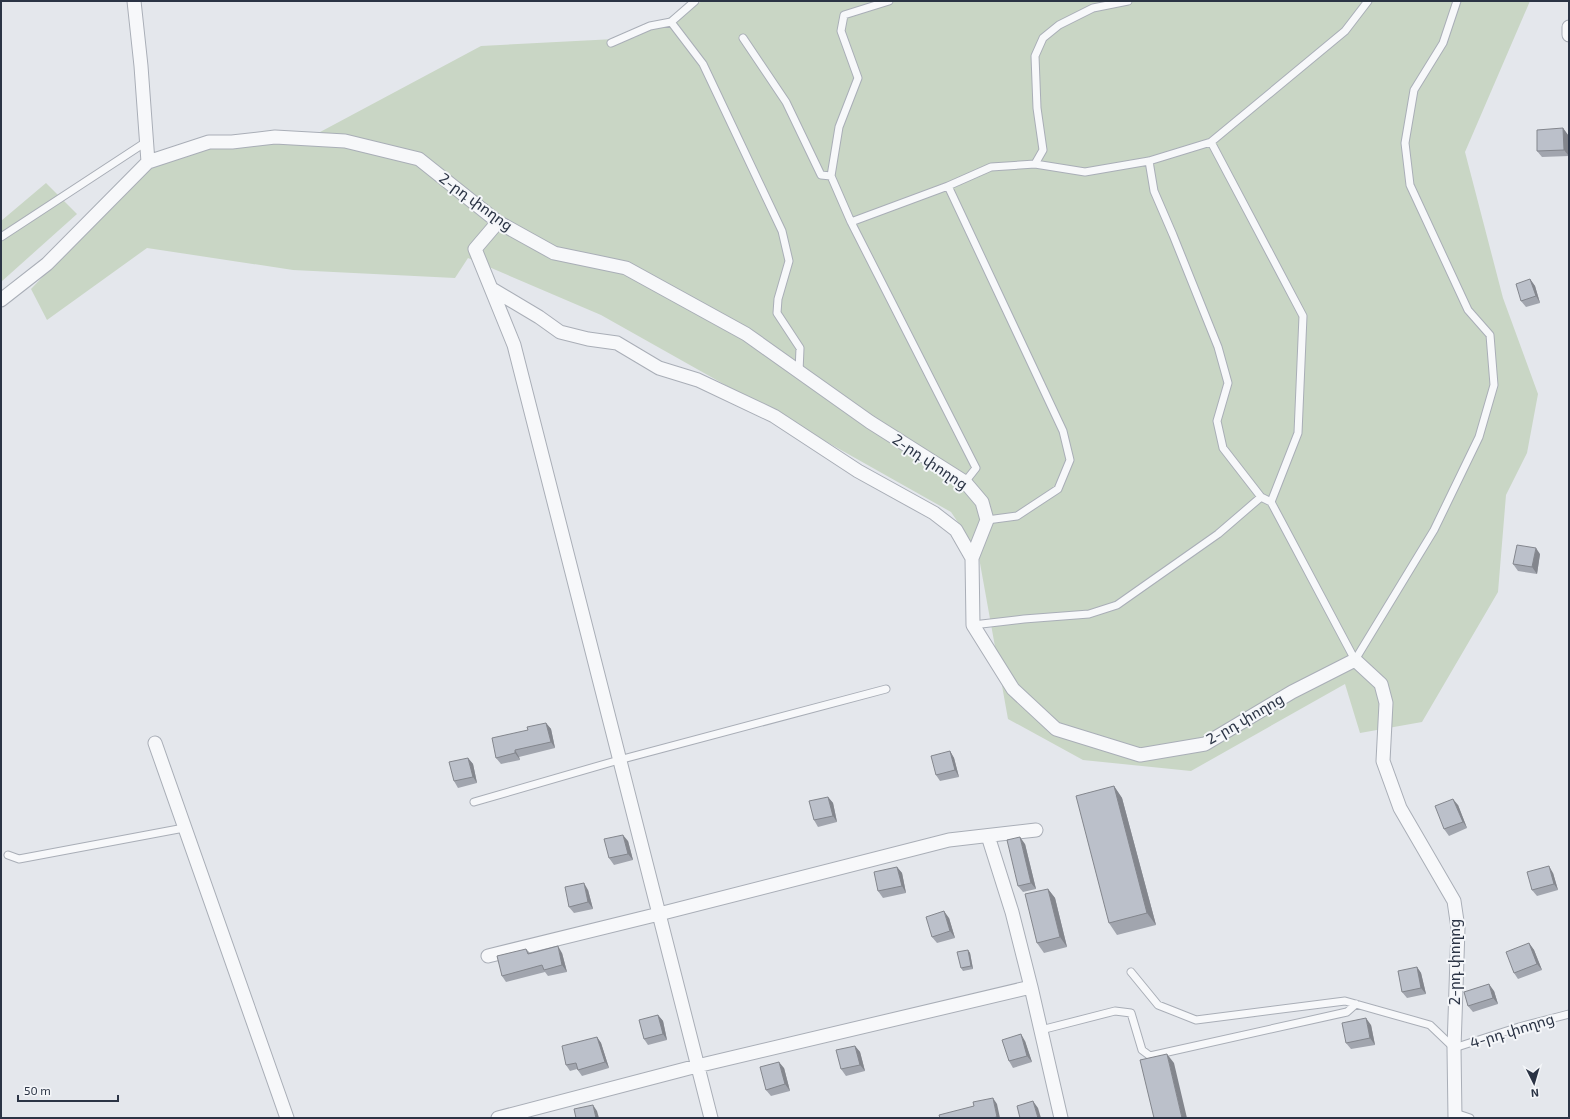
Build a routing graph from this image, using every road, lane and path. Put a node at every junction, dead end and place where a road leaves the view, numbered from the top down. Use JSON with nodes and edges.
{"nodes":[{"id":1,"x":134,"y":1,"type":"edge"},
{"id":2,"x":695,"y":1,"type":"edge"},
{"id":3,"x":889,"y":1,"type":"edge"},
{"id":4,"x":1128,"y":1,"type":"edge"},
{"id":5,"x":1368,"y":1,"type":"edge"},
{"id":6,"x":1457,"y":1,"type":"edge"},
{"id":7,"x":671,"y":22,"type":"junction"},
{"id":8,"x":1569,"y":26,"type":"edge"},
{"id":9,"x":1569,"y":35,"type":"edge"},
{"id":10,"x":743,"y":38,"type":"dead end"},
{"id":11,"x":611,"y":43,"type":"dead end"},
{"id":12,"x":146,"y":142,"type":"junction"},
{"id":13,"x":1211,"y":142,"type":"junction"},
{"id":14,"x":1150,"y":160,"type":"junction"},
{"id":15,"x":148,"y":162,"type":"junction"},
{"id":16,"x":1035,"y":164,"type":"junction"},
{"id":17,"x":831,"y":176,"type":"junction"},
{"id":18,"x":948,"y":186,"type":"junction"},
{"id":19,"x":498,"y":222,"type":"junction"},
{"id":20,"x":851,"y":222,"type":"junction"},
{"id":21,"x":1,"y":237,"type":"edge"},
{"id":22,"x":492,"y":289,"type":"junction"},
{"id":23,"x":1,"y":300,"type":"edge"},
{"id":24,"x":799,"y":372,"type":"junction"},
{"id":25,"x":965,"y":482,"type":"junction"},
{"id":26,"x":1261,"y":497,"type":"junction"},
{"id":27,"x":1271,"y":502,"type":"junction"},
{"id":28,"x":987,"y":520,"type":"junction"},
{"id":29,"x":972,"y":558,"type":"junction"},
{"id":30,"x":973,"y":625,"type":"junction"},
{"id":31,"x":1355,"y":660,"type":"junction"},
{"id":32,"x":886,"y":689,"type":"dead end"},
{"id":33,"x":155,"y":743,"type":"dead end"},
{"id":34,"x":619,"y":760,"type":"junction"},
{"id":35,"x":474,"y":802,"type":"dead end"},
{"id":36,"x":184,"y":828,"type":"junction"},
{"id":37,"x":1036,"y":830,"type":"dead end"},
{"id":38,"x":988,"y":836,"type":"junction"},
{"id":39,"x":8,"y":855,"type":"dead end"},
{"id":40,"x":659,"y":914,"type":"junction"},
{"id":41,"x":488,"y":956,"type":"dead end"},
{"id":42,"x":1131,"y":972,"type":"dead end"},
{"id":43,"x":1031,"y":987,"type":"junction"},
{"id":44,"x":1356,"y":1004,"type":"junction"},
{"id":45,"x":1569,"y":1014,"type":"edge"},
{"id":46,"x":1041,"y":1030,"type":"junction"},
{"id":47,"x":1454,"y":1048,"type":"junction"},
{"id":48,"x":697,"y":1066,"type":"junction"},
{"id":49,"x":1455,"y":1116,"type":"edge"},
{"id":50,"x":287,"y":1118,"type":"edge"},
{"id":51,"x":498,"y":1118,"type":"edge"},
{"id":52,"x":711,"y":1118,"type":"edge"},
{"id":53,"x":1061,"y":1118,"type":"edge"},
{"id":54,"x":1470,"y":1118,"type":"edge"}],
"edges":[{"from":1,"to":12,"type":"street"},
{"from":2,"to":7,"type":"lane"},
{"from":3,"to":17,"type":"lane"},
{"from":4,"to":16,"type":"lane"},
{"from":5,"to":13,"type":"lane"},
{"from":6,"to":31,"type":"lane"},
{"from":7,"to":11,"type":"lane"},
{"from":7,"to":24,"type":"lane"},
{"from":8,"to":9,"type":"street"},
{"from":10,"to":17,"type":"lane"},
{"from":12,"to":15,"type":"street"},
{"from":12,"to":21,"type":"lane"},
{"from":13,"to":14,"type":"lane"},
{"from":13,"to":27,"type":"lane"},
{"from":14,"to":16,"type":"lane"},
{"from":14,"to":26,"type":"lane"},
{"from":15,"to":19,"type":"street","name":"2-րդ փողոց"},
{"from":15,"to":23,"type":"street"},
{"from":16,"to":18,"type":"lane"},
{"from":17,"to":20,"type":"lane"},
{"from":18,"to":20,"type":"lane"},
{"from":18,"to":28,"type":"lane"},
{"from":19,"to":22,"type":"street"},
{"from":19,"to":24,"type":"street","name":"2-րդ փողոց"},
{"from":20,"to":25,"type":"lane"},
{"from":22,"to":29,"type":"street"},
{"from":22,"to":34,"type":"street"},
{"from":24,"to":25,"type":"street","name":"2-րդ փողոց"},
{"from":25,"to":28,"type":"street","name":"2-րդ փողոց"},
{"from":26,"to":27,"type":"lane"},
{"from":26,"to":30,"type":"lane"},
{"from":27,"to":31,"type":"lane"},
{"from":28,"to":29,"type":"street"},
{"from":29,"to":30,"type":"street"},
{"from":30,"to":31,"type":"street","name":"2-րդ փողոց"},
{"from":31,"to":47,"type":"street","name":"2-րդ փողոց"},
{"from":32,"to":34,"type":"lane"},
{"from":33,"to":36,"type":"street"},
{"from":34,"to":35,"type":"lane"},
{"from":34,"to":40,"type":"street"},
{"from":36,"to":39,"type":"lane"},
{"from":36,"to":50,"type":"street"},
{"from":37,"to":38,"type":"street"},
{"from":38,"to":40,"type":"street"},
{"from":38,"to":43,"type":"street"},
{"from":40,"to":41,"type":"street"},
{"from":40,"to":48,"type":"street"},
{"from":42,"to":44,"type":"lane"},
{"from":43,"to":46,"type":"street"},
{"from":43,"to":48,"type":"street"},
{"from":44,"to":46,"type":"lane"},
{"from":44,"to":47,"type":"lane"},
{"from":45,"to":47,"type":"lane","name":"4-րդ փողոց"},
{"from":46,"to":53,"type":"street"},
{"from":47,"to":49,"type":"street","name":"2-րդ փողոց"},
{"from":48,"to":51,"type":"street"},
{"from":48,"to":52,"type":"street"},
{"from":49,"to":54,"type":"lane"}]}
